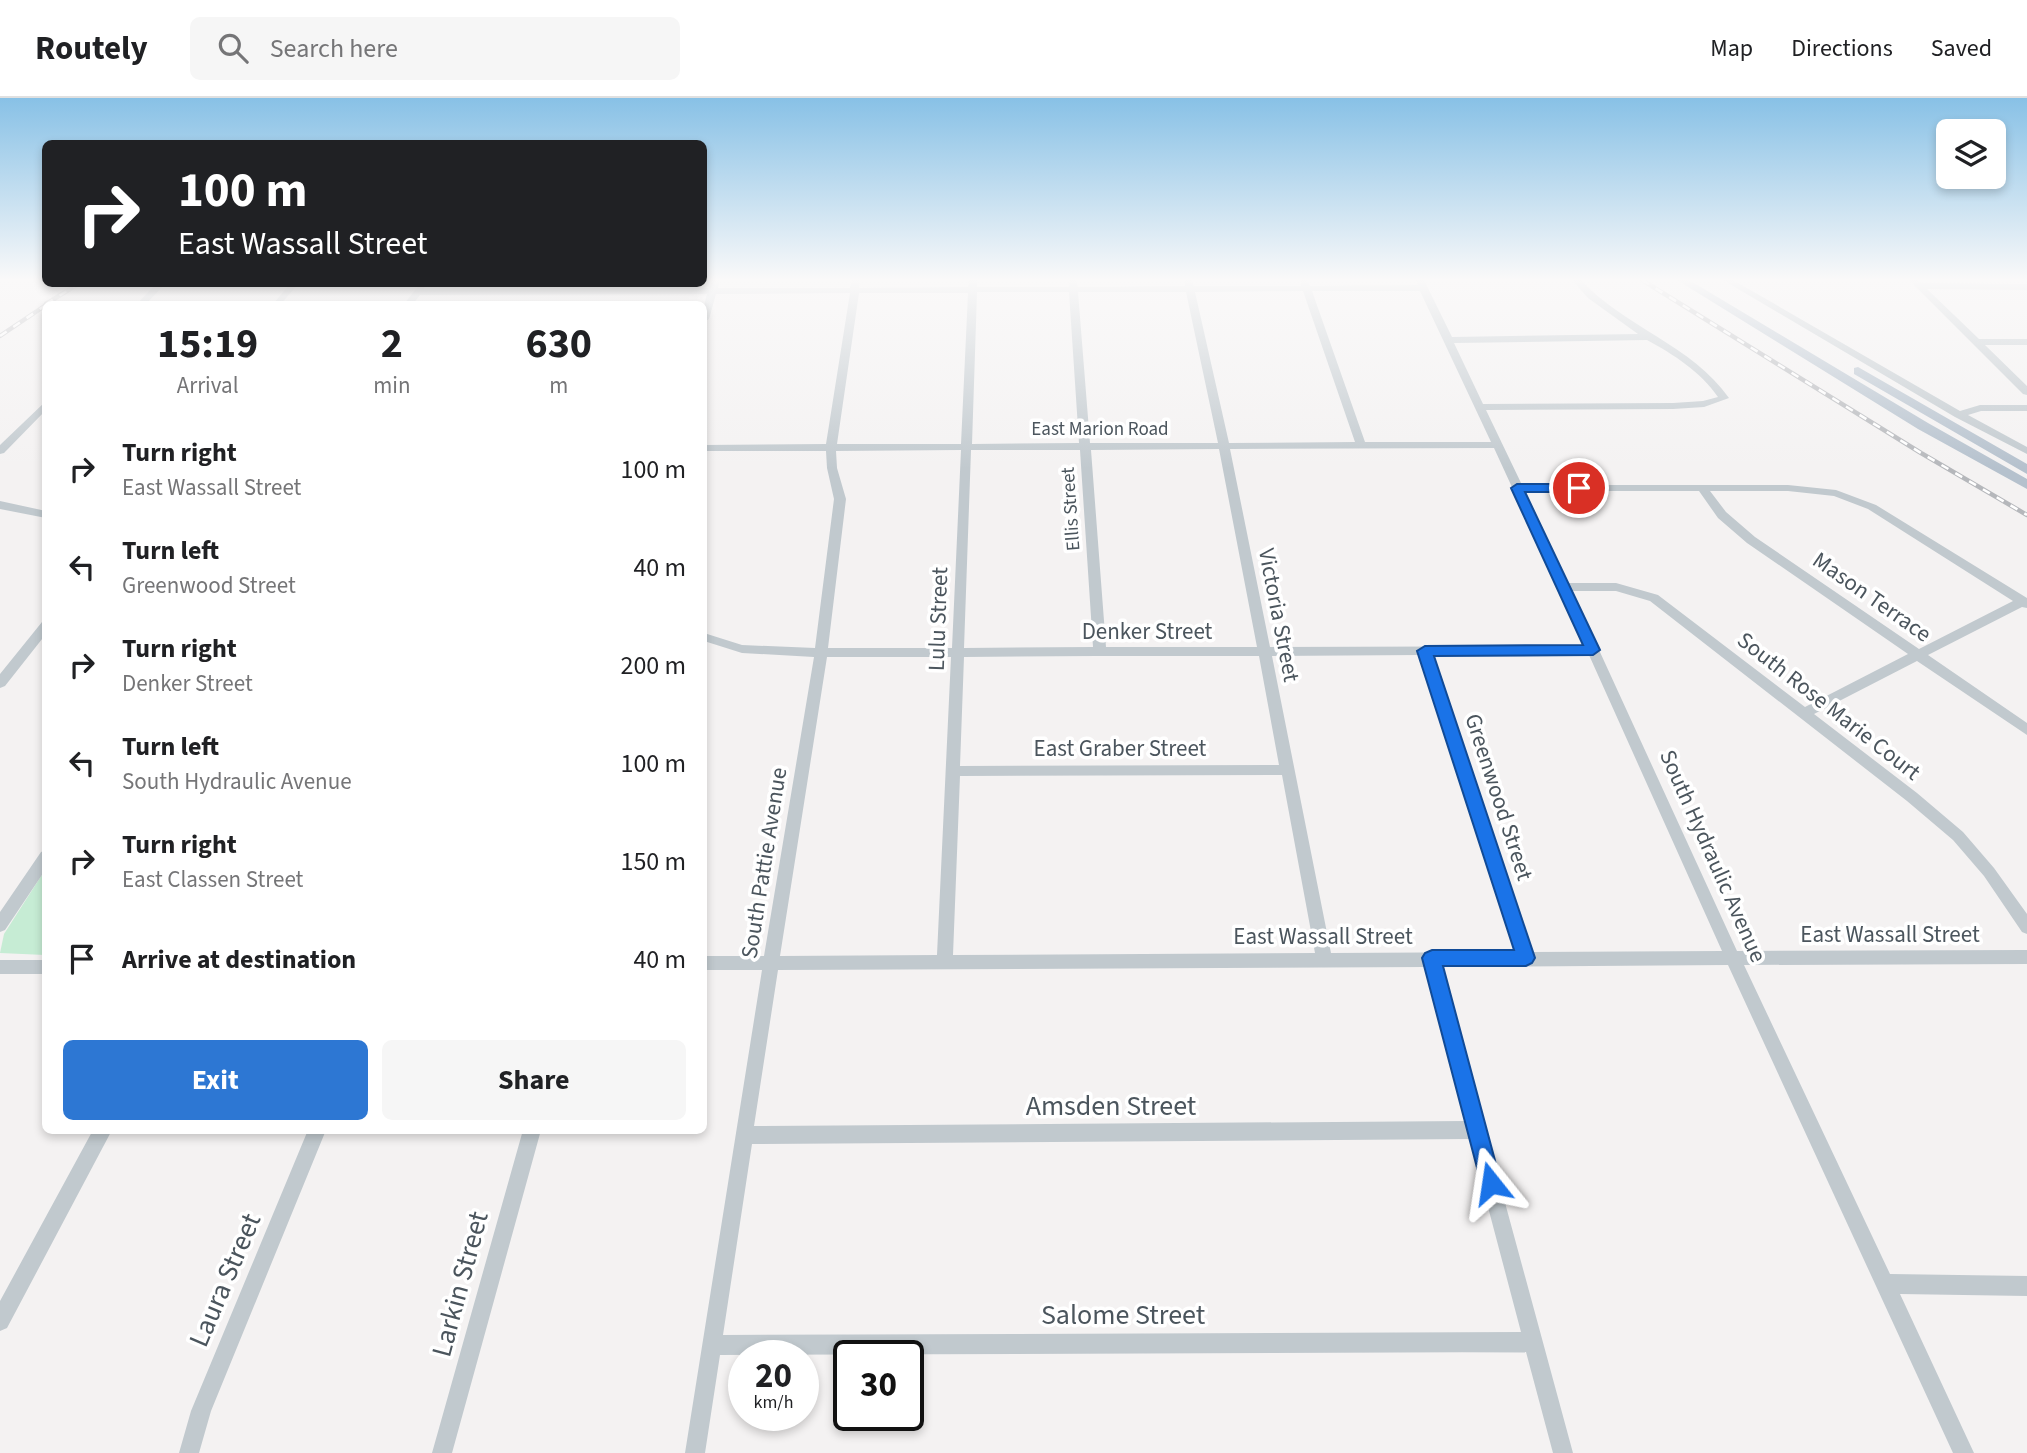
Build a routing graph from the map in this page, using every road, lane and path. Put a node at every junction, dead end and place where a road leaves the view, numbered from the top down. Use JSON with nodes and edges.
{"nodes":[{"id":1,"x":846,"y":343,"type":"edge"},
{"id":2,"x":970,"y":343,"type":"edge"},
{"id":3,"x":1077,"y":343,"type":"edge"},
{"id":4,"x":1202,"y":343,"type":"edge"},
{"id":5,"x":1326,"y":343,"type":"edge"},
{"id":6,"x":1449,"y":343,"type":"edge"},
{"id":7,"x":1656,"y":343,"type":"edge"},
{"id":8,"x":1786,"y":343,"type":"edge"},
{"id":9,"x":1811,"y":343,"type":"edge"},
{"id":10,"x":1836,"y":343,"type":"edge"},
{"id":11,"x":1979,"y":343,"type":"edge"},
{"id":12,"x":2027,"y":392,"type":"edge"},
{"id":13,"x":1479,"y":407,"type":"junction"},
{"id":14,"x":42,"y":408,"type":"edge"},
{"id":15,"x":2027,"y":408,"type":"edge"},
{"id":16,"x":1959,"y":415,"type":"junction"},
{"id":17,"x":1497,"y":445,"type":"junction"},
{"id":18,"x":1224,"y":446,"type":"junction"},
{"id":19,"x":1361,"y":446,"type":"junction"},
{"id":20,"x":966,"y":447,"type":"junction"},
{"id":21,"x":1084,"y":447,"type":"junction"},
{"id":22,"x":707,"y":448,"type":"edge"},
{"id":23,"x":831,"y":448,"type":"junction"},
{"id":24,"x":0,"y":451,"type":"edge"},
{"id":25,"x":2027,"y":451,"type":"edge"},
{"id":26,"x":2027,"y":470,"type":"edge"},
{"id":27,"x":2027,"y":485,"type":"edge"},
{"id":28,"x":1517,"y":488,"type":"junction"},
{"id":29,"x":1702,"y":488,"type":"junction"},
{"id":30,"x":0,"y":505,"type":"edge"},
{"id":31,"x":42,"y":514,"type":"edge"},
{"id":32,"x":1563,"y":587,"type":"junction"},
{"id":33,"x":2025,"y":602,"type":"edge"},
{"id":34,"x":42,"y":630,"type":"edge"},
{"id":35,"x":707,"y":638,"type":"edge"},
{"id":36,"x":1593,"y":650,"type":"junction"},
{"id":37,"x":1425,"y":651,"type":"junction"},
{"id":38,"x":1265,"y":652,"type":"junction"},
{"id":39,"x":821,"y":653,"type":"junction"},
{"id":40,"x":958,"y":653,"type":"junction"},
{"id":41,"x":1100,"y":653,"type":"junction"},
{"id":42,"x":1917,"y":653,"type":"junction"},
{"id":43,"x":0,"y":683,"type":"edge"},
{"id":44,"x":1805,"y":713,"type":"junction"},
{"id":45,"x":2027,"y":730,"type":"edge"},
{"id":46,"x":1288,"y":770,"type":"junction"},
{"id":47,"x":953,"y":771,"type":"junction"},
{"id":48,"x":42,"y":862,"type":"edge"},
{"id":49,"x":0,"y":925,"type":"edge"},
{"id":50,"x":2027,"y":927,"type":"edge"},
{"id":51,"x":1732,"y":957,"type":"junction"},
{"id":52,"x":2027,"y":957,"type":"edge"},
{"id":53,"x":1432,"y":958,"type":"junction"},
{"id":54,"x":1526,"y":958,"type":"junction"},
{"id":55,"x":1324,"y":959,"type":"junction"},
{"id":56,"x":945,"y":961,"type":"junction"},
{"id":57,"x":771,"y":962,"type":"junction"},
{"id":58,"x":707,"y":963,"type":"edge"},
{"id":59,"x":0,"y":967,"type":"edge"},
{"id":60,"x":42,"y":967,"type":"edge"},
{"id":61,"x":1477,"y":1130,"type":"junction"},
{"id":62,"x":101,"y":1134,"type":"edge"},
{"id":63,"x":315,"y":1134,"type":"edge"},
{"id":64,"x":530,"y":1134,"type":"edge"},
{"id":65,"x":744,"y":1135,"type":"junction"},
{"id":66,"x":1885,"y":1284,"type":"junction"},
{"id":67,"x":2027,"y":1286,"type":"edge"},
{"id":68,"x":0,"y":1321,"type":"edge"},
{"id":69,"x":1533,"y":1342,"type":"junction"},
{"id":70,"x":712,"y":1345,"type":"junction"},
{"id":71,"x":189,"y":1453,"type":"edge"},
{"id":72,"x":442,"y":1453,"type":"edge"},
{"id":73,"x":695,"y":1453,"type":"edge"},
{"id":74,"x":1563,"y":1453,"type":"edge"},
{"id":75,"x":1964,"y":1453,"type":"edge"}],
"edges":[{"from":1,"to":23,"type":"street","name":"South Pattie Avenue"},
{"from":2,"to":20,"type":"street","name":"Lulu Street"},
{"from":3,"to":21,"type":"street","name":"Ellis Street"},
{"from":4,"to":18,"type":"street","name":"Victoria Street"},
{"from":5,"to":19,"type":"street"},
{"from":6,"to":13,"type":"street","name":"South Hydraulic Avenue"},
{"from":7,"to":13,"type":"street"},
{"from":8,"to":27,"type":"main road"},
{"from":9,"to":26,"type":"main road"},
{"from":10,"to":16,"type":"street"},
{"from":11,"to":12,"type":"street"},
{"from":13,"to":17,"type":"street","name":"South Hydraulic Avenue"},
{"from":14,"to":24,"type":"street"},
{"from":15,"to":16,"type":"street"},
{"from":16,"to":25,"type":"street"},
{"from":17,"to":19,"type":"street","name":"East Marion Road"},
{"from":17,"to":28,"type":"street","name":"South Hydraulic Avenue"},
{"from":18,"to":19,"type":"street","name":"East Marion Road"},
{"from":18,"to":21,"type":"street","name":"East Marion Road"},
{"from":18,"to":38,"type":"street","name":"Victoria Street"},
{"from":20,"to":21,"type":"street","name":"East Marion Road"},
{"from":20,"to":23,"type":"street","name":"East Marion Road"},
{"from":20,"to":40,"type":"street","name":"Lulu Street"},
{"from":21,"to":41,"type":"street","name":"Ellis Street"},
{"from":22,"to":23,"type":"street","name":"East Marion Road"},
{"from":23,"to":39,"type":"street","name":"South Pattie Avenue"},
{"from":28,"to":29,"type":"street"},
{"from":28,"to":32,"type":"street","name":"South Hydraulic Avenue"},
{"from":29,"to":33,"type":"street"},
{"from":29,"to":42,"type":"street","name":"Mason Terrace"},
{"from":30,"to":31,"type":"street"},
{"from":32,"to":36,"type":"street","name":"South Hydraulic Avenue"},
{"from":32,"to":44,"type":"street","name":"South Rose Marie Court"},
{"from":33,"to":42,"type":"street"},
{"from":34,"to":43,"type":"street"},
{"from":35,"to":39,"type":"street","name":"Denker Street"},
{"from":36,"to":37,"type":"street","name":"Denker Street"},
{"from":36,"to":51,"type":"street","name":"South Hydraulic Avenue"},
{"from":37,"to":38,"type":"street","name":"Denker Street"},
{"from":37,"to":54,"type":"street","name":"Greenwood Street"},
{"from":38,"to":41,"type":"street","name":"Denker Street"},
{"from":38,"to":46,"type":"street","name":"Victoria Street"},
{"from":39,"to":40,"type":"street","name":"Denker Street"},
{"from":39,"to":57,"type":"street","name":"South Pattie Avenue"},
{"from":40,"to":41,"type":"street","name":"Denker Street"},
{"from":40,"to":47,"type":"street","name":"Lulu Street"},
{"from":42,"to":44,"type":"street"},
{"from":42,"to":45,"type":"street","name":"Mason Terrace"},
{"from":44,"to":50,"type":"street","name":"South Rose Marie Court"},
{"from":46,"to":47,"type":"street","name":"East Graber Street"},
{"from":46,"to":55,"type":"street","name":"Victoria Street"},
{"from":47,"to":56,"type":"street","name":"Lulu Street"},
{"from":48,"to":49,"type":"street"},
{"from":51,"to":52,"type":"street","name":"East Wassall Street"},
{"from":51,"to":54,"type":"street","name":"East Wassall Street"},
{"from":51,"to":66,"type":"street","name":"South Hydraulic Avenue"},
{"from":53,"to":54,"type":"street","name":"East Wassall Street"},
{"from":53,"to":55,"type":"street","name":"East Wassall Street"},
{"from":53,"to":61,"type":"street"},
{"from":55,"to":56,"type":"street","name":"East Wassall Street"},
{"from":56,"to":57,"type":"street","name":"East Wassall Street"},
{"from":57,"to":58,"type":"street","name":"East Wassall Street"},
{"from":57,"to":65,"type":"street","name":"South Pattie Avenue"},
{"from":59,"to":60,"type":"street"},
{"from":61,"to":65,"type":"street","name":"Amsden Street"},
{"from":61,"to":69,"type":"street"},
{"from":62,"to":68,"type":"street"},
{"from":63,"to":71,"type":"street","name":"Laura Street"},
{"from":64,"to":72,"type":"street","name":"Larkin Street"},
{"from":65,"to":70,"type":"street","name":"South Pattie Avenue"},
{"from":66,"to":67,"type":"street"},
{"from":66,"to":75,"type":"street","name":"South Hydraulic Avenue"},
{"from":69,"to":70,"type":"street","name":"Salome Street"},
{"from":69,"to":74,"type":"street"},
{"from":70,"to":73,"type":"street","name":"South Pattie Avenue"}]}
